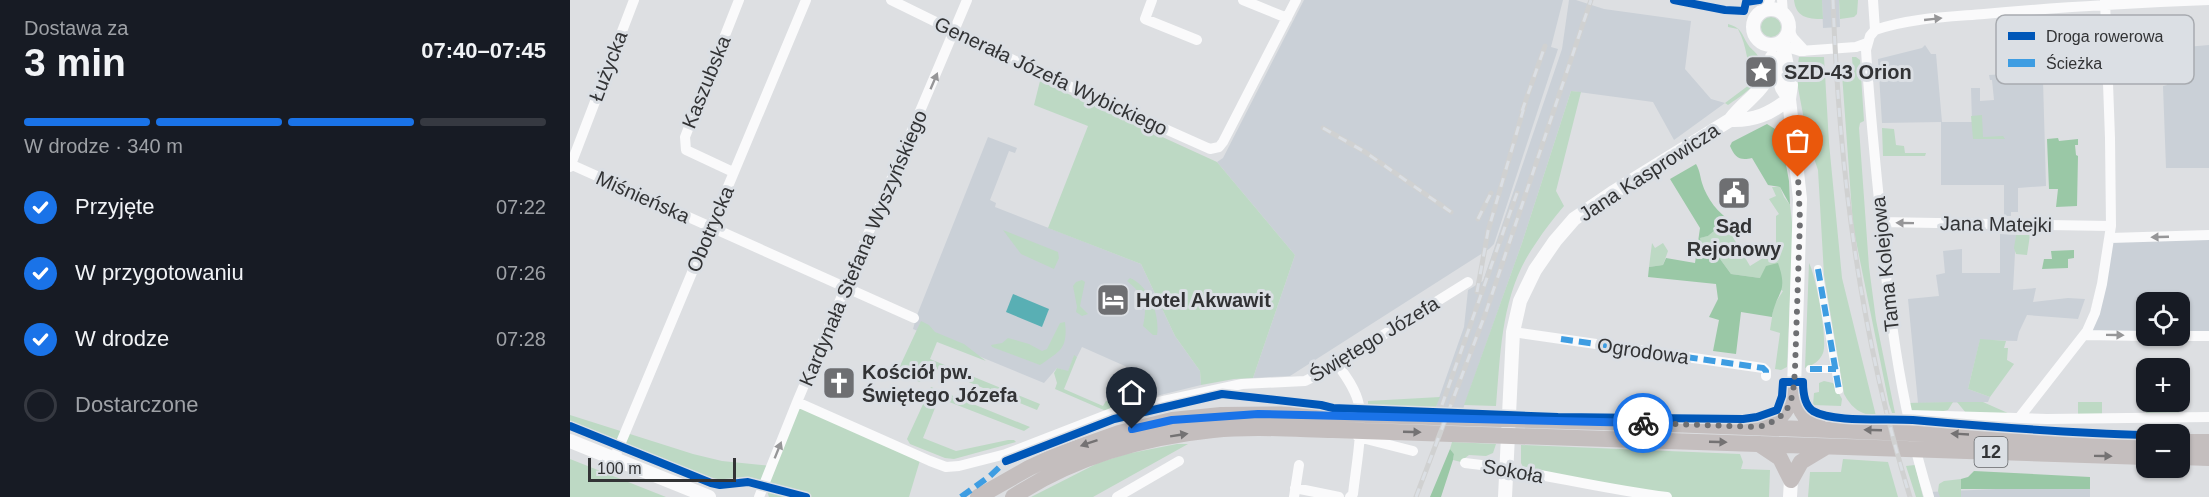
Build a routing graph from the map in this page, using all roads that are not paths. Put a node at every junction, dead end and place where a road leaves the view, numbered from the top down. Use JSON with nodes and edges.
{"nodes":[{"id":1,"x":634,"y":0,"type":"edge"},
{"id":2,"x":739,"y":0,"type":"edge"},
{"id":3,"x":806,"y":0,"type":"edge"},
{"id":4,"x":891,"y":0,"type":"edge"},
{"id":5,"x":967,"y":0,"type":"edge"},
{"id":6,"x":1152,"y":0,"type":"edge"},
{"id":7,"x":1243,"y":0,"type":"edge"},
{"id":8,"x":1296,"y":0,"type":"edge"},
{"id":9,"x":1873,"y":0,"type":"edge"},
{"id":10,"x":2209,"y":0,"type":"edge"},
{"id":11,"x":2105,"y":2,"type":"edge"},
{"id":12,"x":1768,"y":5,"type":"edge"},
{"id":13,"x":1782,"y":7,"type":"edge"},
{"id":14,"x":1287,"y":18,"type":"junction"},
{"id":15,"x":1875,"y":30,"type":"junction"},
{"id":16,"x":955,"y":33,"type":"junction"},
{"id":17,"x":1786,"y":36,"type":"junction"},
{"id":18,"x":1197,"y":40,"type":"dead end"},
{"id":19,"x":1764,"y":44,"type":"junction"},
{"id":20,"x":1867,"y":44,"type":"junction"},
{"id":21,"x":1772,"y":57,"type":"junction"},
{"id":22,"x":2108,"y":84,"type":"edge"},
{"id":23,"x":1758,"y":93,"type":"junction"},
{"id":24,"x":1788,"y":99,"type":"junction"},
{"id":25,"x":1770,"y":113,"type":"junction"},
{"id":26,"x":1730,"y":120,"type":"junction"},
{"id":27,"x":1793,"y":132,"type":"junction"},
{"id":28,"x":570,"y":165,"type":"edge"},
{"id":29,"x":733,"y":172,"type":"junction"},
{"id":30,"x":1881,"y":222,"type":"junction"},
{"id":31,"x":2111,"y":226,"type":"junction"},
{"id":32,"x":710,"y":228,"type":"junction"},
{"id":33,"x":2209,"y":236,"type":"edge"},
{"id":34,"x":2110,"y":238,"type":"junction"},
{"id":35,"x":1818,"y":269,"type":"dead end"},
{"id":36,"x":1468,"y":282,"type":"dead end"},
{"id":37,"x":845,"y":289,"type":"junction"},
{"id":38,"x":914,"y":318,"type":"dead end"},
{"id":39,"x":1513,"y":332,"type":"junction"},
{"id":40,"x":2084,"y":335,"type":"junction"},
{"id":41,"x":2136,"y":336,"type":"edge"},
{"id":42,"x":2190,"y":336,"type":"edge"},
{"id":43,"x":2209,"y":336,"type":"edge"},
{"id":44,"x":1337,"y":364,"type":"junction"},
{"id":45,"x":1810,"y":369,"type":"dead end"},
{"id":46,"x":1836,"y":369,"type":"junction"},
{"id":47,"x":1766,"y":376,"type":"dead end"},
{"id":48,"x":1794,"y":388,"type":"junction"},
{"id":49,"x":1839,"y":390,"type":"dead end"},
{"id":50,"x":797,"y":402,"type":"junction"},
{"id":51,"x":1908,"y":415,"type":"junction"},
{"id":52,"x":2209,"y":417,"type":"edge"},
{"id":53,"x":2019,"y":418,"type":"junction"},
{"id":54,"x":1333,"y":422,"type":"junction"},
{"id":55,"x":1825,"y":429,"type":"junction"},
{"id":56,"x":1759,"y":435,"type":"junction"},
{"id":57,"x":1358,"y":437,"type":"junction"},
{"id":58,"x":570,"y":441,"type":"edge"},
{"id":59,"x":2190,"y":442,"type":"edge"},
{"id":60,"x":2209,"y":442,"type":"edge"},
{"id":61,"x":2136,"y":443,"type":"edge"},
{"id":62,"x":1827,"y":446,"type":"junction"},
{"id":63,"x":2060,"y":447,"type":"junction"},
{"id":64,"x":1413,"y":451,"type":"dead end"},
{"id":65,"x":2136,"y":456,"type":"edge"},
{"id":66,"x":2190,"y":457,"type":"edge"},
{"id":67,"x":2209,"y":458,"type":"edge"},
{"id":68,"x":614,"y":459,"type":"junction"},
{"id":69,"x":1179,"y":460,"type":"dead end"},
{"id":70,"x":1466,"y":463,"type":"dead end"},
{"id":71,"x":1299,"y":465,"type":"dead end"},
{"id":72,"x":1508,"y":468,"type":"junction"},
{"id":73,"x":1791,"y":489,"type":"edge"},
{"id":74,"x":1294,"y":492,"type":"edge"},
{"id":75,"x":708,"y":497,"type":"edge"},
{"id":76,"x":759,"y":497,"type":"edge"},
{"id":77,"x":978,"y":497,"type":"edge"},
{"id":78,"x":1013,"y":497,"type":"edge"},
{"id":79,"x":1117,"y":497,"type":"edge"},
{"id":80,"x":1339,"y":497,"type":"edge"},
{"id":81,"x":1350,"y":497,"type":"edge"},
{"id":82,"x":1505,"y":497,"type":"edge"},
{"id":83,"x":1667,"y":497,"type":"edge"},
{"id":84,"x":1929,"y":497,"type":"edge"}],
"edges":[{"from":1,"to":28,"type":"street","name":"Łużycka"},
{"from":2,"to":29,"type":"street","name":"Kaszubska"},
{"from":3,"to":29,"type":"street","name":"Obotrycka"},
{"from":4,"to":16,"type":"street","name":"Generała Józefa Wybickiego"},
{"from":5,"to":16,"type":"street","name":"Kardynała Stefana Wyszyńskiego"},
{"from":6,"to":18,"type":"street"},
{"from":7,"to":14,"type":"street"},
{"from":8,"to":14,"type":"street"},
{"from":9,"to":15,"type":"street"},
{"from":10,"to":11,"type":"street"},
{"from":15,"to":11,"type":"street","one_way":true},
{"from":12,"to":13,"type":"street"},
{"from":12,"to":19,"type":"street"},
{"from":13,"to":17,"type":"street"},
{"from":14,"to":16,"type":"street","name":"Generała Józefa Wybickiego"},
{"from":15,"to":20,"type":"street"},
{"from":37,"to":16,"type":"street","name":"Kardynała Stefana Wyszyńskiego","one_way":true},
{"from":17,"to":19,"type":"street"},
{"from":17,"to":20,"type":"street"},
{"from":17,"to":24,"type":"street"},
{"from":19,"to":21,"type":"street"},
{"from":20,"to":30,"type":"street","name":"Tama Kolejowa"},
{"from":21,"to":23,"type":"street","name":"Jana Kasprowicza"},
{"from":21,"to":24,"type":"street"},
{"from":22,"to":31,"type":"street"},
{"from":23,"to":24,"type":"street"},
{"from":23,"to":26,"type":"street","name":"Jana Kasprowicza"},
{"from":24,"to":25,"type":"street","name":"Jana Kasprowicza"},
{"from":24,"to":27,"type":"street"},
{"from":25,"to":26,"type":"street","name":"Jana Kasprowicza"},
{"from":25,"to":27,"type":"street"},
{"from":26,"to":39,"type":"street","name":"Jana Kasprowicza"},
{"from":27,"to":48,"type":"street"},
{"from":28,"to":32,"type":"street","name":"Miśnieńska"},
{"from":29,"to":32,"type":"street","name":"Obotrycka"},
{"from":31,"to":30,"type":"street","name":"Jana Matejki","one_way":true},
{"from":30,"to":51,"type":"street","name":"Tama Kolejowa"},
{"from":31,"to":34,"type":"street"},
{"from":32,"to":37,"type":"street","name":"Miśnieńska"},
{"from":32,"to":68,"type":"street","name":"Obotrycka"},
{"from":33,"to":34,"type":"street","one_way":true},
{"from":34,"to":40,"type":"street"},
{"from":35,"to":46,"type":"street"},
{"from":36,"to":44,"type":"street","name":"Świętego Józefa"},
{"from":37,"to":38,"type":"street","name":"Miśnieńska"},
{"from":37,"to":50,"type":"street","name":"Kardynała Stefana Wyszyńskiego"},
{"from":39,"to":47,"type":"street","name":"Ogrodowa"},
{"from":39,"to":72,"type":"street","name":"Jana Kasprowicza"},
{"from":40,"to":41,"type":"street","one_way":true},
{"from":40,"to":53,"type":"street"},
{"from":42,"to":43,"type":"street"},
{"from":44,"to":50,"type":"street","name":"Świętego Józefa"},
{"from":44,"to":57,"type":"street"},
{"from":45,"to":46,"type":"street"},
{"from":46,"to":49,"type":"street"},
{"from":48,"to":55,"type":"main road"},
{"from":48,"to":56,"type":"main road"},
{"from":76,"to":50,"type":"street","name":"Kardynała Stefana Wyszyńskiego","one_way":true},
{"from":51,"to":53,"type":"street"},
{"from":51,"to":84,"type":"street","name":"Tama Kolejowa"},
{"from":52,"to":53,"type":"street"},
{"from":54,"to":56,"type":"main road","number":"12"},
{"from":54,"to":77,"type":"main road","number":"12","one_way":true},
{"from":78,"to":54,"type":"main road","number":"12","one_way":true},
{"from":55,"to":56,"type":"main road","number":"12"},
{"from":63,"to":55,"type":"main road","number":"12","one_way":true},
{"from":56,"to":62,"type":"main road","number":"12"},
{"from":56,"to":73,"type":"main road"},
{"from":57,"to":64,"type":"street"},
{"from":57,"to":81,"type":"street"},
{"from":58,"to":68,"type":"street"},
{"from":59,"to":60,"type":"main road"},
{"from":61,"to":63,"type":"main road","number":"12"},
{"from":62,"to":63,"type":"main road","number":"12"},
{"from":62,"to":73,"type":"main road"},
{"from":63,"to":65,"type":"main road","number":"12","one_way":true},
{"from":66,"to":67,"type":"main road"},
{"from":68,"to":75,"type":"street"},
{"from":69,"to":79,"type":"street"},
{"from":70,"to":72,"type":"street","name":"Sokoła"},
{"from":71,"to":74,"type":"street"},
{"from":72,"to":82,"type":"street","name":"Jana Kasprowicza"},
{"from":72,"to":83,"type":"street","name":"Sokoła"},
{"from":74,"to":80,"type":"street"}]}
